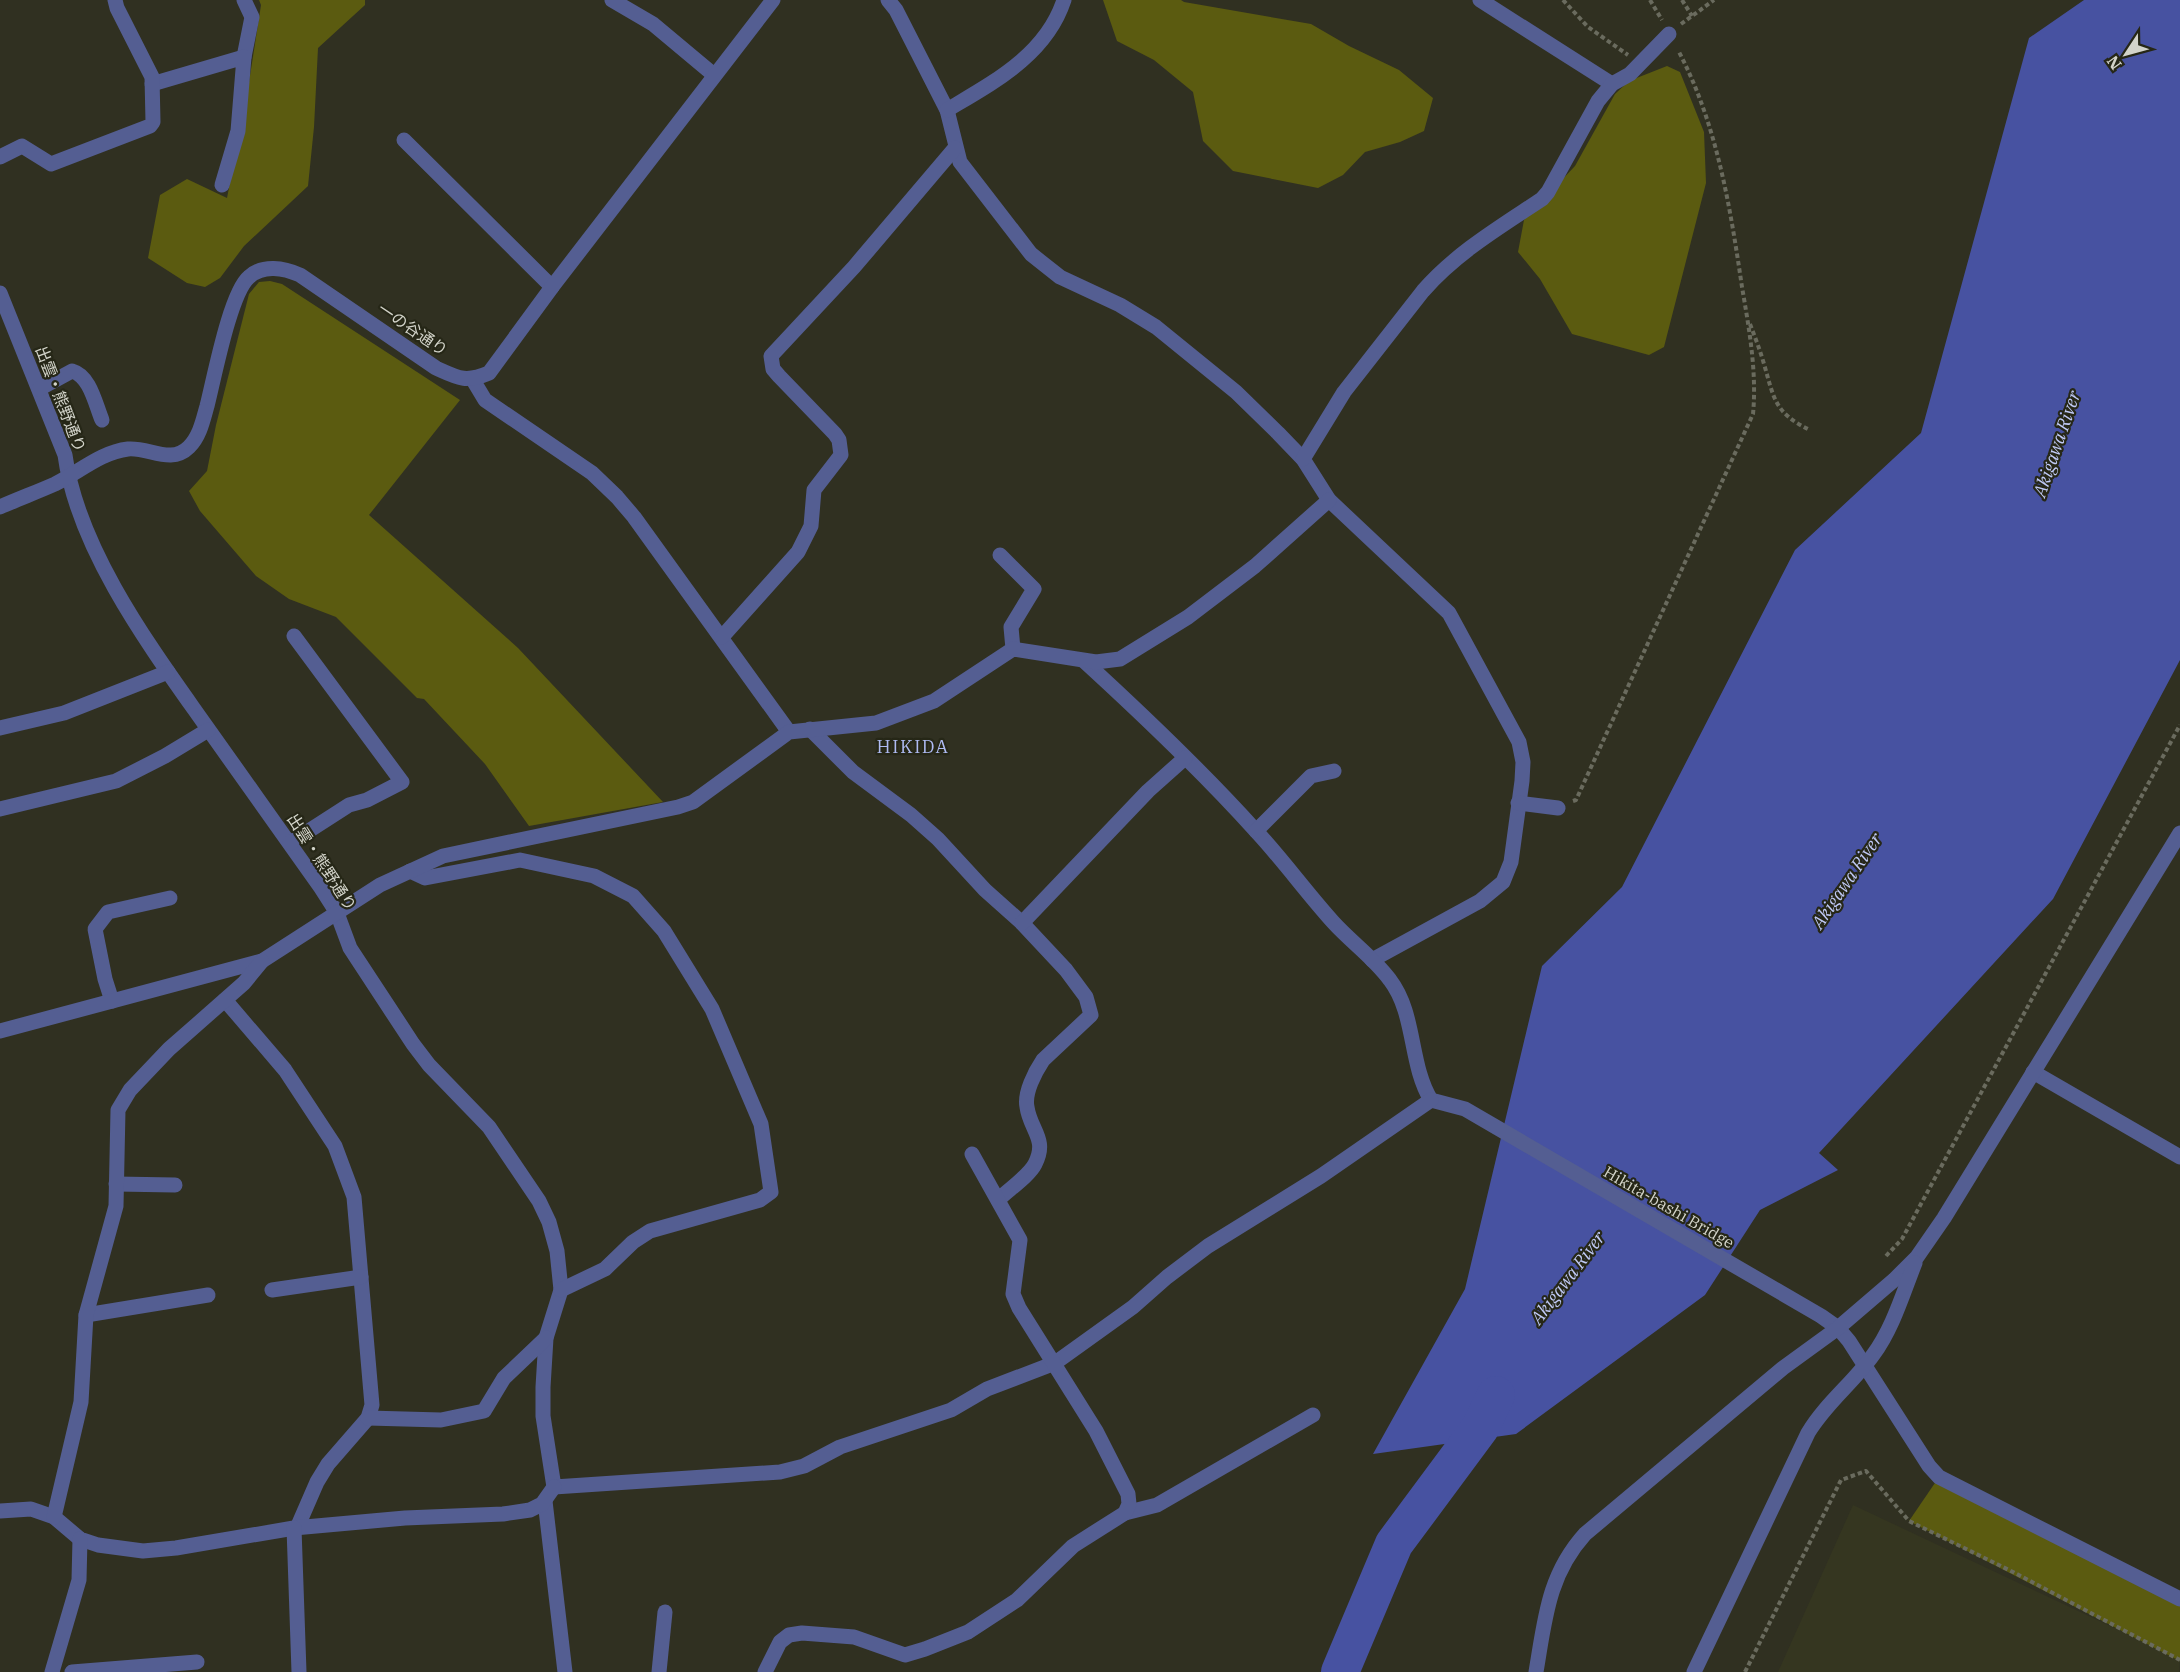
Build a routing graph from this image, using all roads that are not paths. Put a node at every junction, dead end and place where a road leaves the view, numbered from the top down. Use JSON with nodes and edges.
{"nodes":[{"id":1,"x":115,"y":0,"type":"edge"},
{"id":2,"x":244,"y":0,"type":"edge"},
{"id":3,"x":612,"y":0,"type":"edge"},
{"id":4,"x":773,"y":0,"type":"edge"},
{"id":5,"x":888,"y":0,"type":"edge"},
{"id":6,"x":1064,"y":0,"type":"edge"},
{"id":7,"x":1480,"y":0,"type":"edge"},
{"id":8,"x":1669,"y":34,"type":"road end"},
{"id":9,"x":244,"y":57,"type":"junction"},
{"id":10,"x":714,"y":75,"type":"junction"},
{"id":11,"x":152,"y":84,"type":"junction"},
{"id":12,"x":1612,"y":84,"type":"junction"},
{"id":13,"x":947,"y":110,"type":"junction"},
{"id":14,"x":404,"y":140,"type":"dead end"},
{"id":15,"x":955,"y":148,"type":"junction"},
{"id":16,"x":0,"y":157,"type":"edge"},
{"id":17,"x":222,"y":185,"type":"dead end"},
{"id":18,"x":552,"y":288,"type":"junction"},
{"id":19,"x":0,"y":293,"type":"edge"},
{"id":20,"x":473,"y":380,"type":"junction"},
{"id":21,"x":39,"y":388,"type":"junction"},
{"id":22,"x":102,"y":420,"type":"dead end"},
{"id":23,"x":1303,"y":459,"type":"junction"},
{"id":24,"x":68,"y":477,"type":"junction"},
{"id":25,"x":1329,"y":500,"type":"junction"},
{"id":26,"x":0,"y":507,"type":"edge"},
{"id":27,"x":1000,"y":555,"type":"dead end"},
{"id":28,"x":294,"y":636,"type":"dead end"},
{"id":29,"x":722,"y":637,"type":"junction"},
{"id":30,"x":1013,"y":649,"type":"junction"},
{"id":31,"x":1084,"y":661,"type":"junction"},
{"id":32,"x":168,"y":672,"type":"junction"},
{"id":33,"x":0,"y":728,"type":"edge"},
{"id":34,"x":810,"y":729,"type":"junction"},
{"id":35,"x":208,"y":730,"type":"junction"},
{"id":36,"x":789,"y":732,"type":"junction"},
{"id":37,"x":1185,"y":758,"type":"junction"},
{"id":38,"x":1334,"y":771,"type":"dead end"},
{"id":39,"x":1518,"y":803,"type":"junction"},
{"id":40,"x":1558,"y":808,"type":"road end"},
{"id":41,"x":0,"y":809,"type":"edge"},
{"id":42,"x":1256,"y":831,"type":"junction"},
{"id":43,"x":2180,"y":833,"type":"edge"},
{"id":44,"x":290,"y":843,"type":"junction"},
{"id":45,"x":410,"y":871,"type":"junction"},
{"id":46,"x":171,"y":898,"type":"dead end"},
{"id":47,"x":337,"y":913,"type":"junction"},
{"id":48,"x":1022,"y":924,"type":"junction"},
{"id":49,"x":1371,"y":960,"type":"junction"},
{"id":50,"x":262,"y":962,"type":"junction"},
{"id":51,"x":225,"y":1000,"type":"junction"},
{"id":52,"x":112,"y":1002,"type":"junction"},
{"id":53,"x":0,"y":1031,"type":"edge"},
{"id":54,"x":2033,"y":1072,"type":"junction"},
{"id":55,"x":1431,"y":1100,"type":"junction"},
{"id":56,"x":972,"y":1154,"type":"dead end"},
{"id":57,"x":2180,"y":1157,"type":"edge"},
{"id":58,"x":116,"y":1184,"type":"junction"},
{"id":59,"x":174,"y":1185,"type":"dead end"},
{"id":60,"x":998,"y":1200,"type":"junction"},
{"id":61,"x":1917,"y":1257,"type":"junction"},
{"id":62,"x":361,"y":1277,"type":"junction"},
{"id":63,"x":272,"y":1290,"type":"dead end"},
{"id":64,"x":561,"y":1290,"type":"junction"},
{"id":65,"x":208,"y":1295,"type":"dead end"},
{"id":66,"x":86,"y":1315,"type":"junction"},
{"id":67,"x":1838,"y":1328,"type":"junction"},
{"id":68,"x":546,"y":1338,"type":"junction"},
{"id":69,"x":1055,"y":1363,"type":"junction"},
{"id":70,"x":1865,"y":1366,"type":"junction"},
{"id":71,"x":1313,"y":1415,"type":"dead end"},
{"id":72,"x":368,"y":1418,"type":"junction"},
{"id":73,"x":554,"y":1487,"type":"junction"},
{"id":74,"x":545,"y":1501,"type":"junction"},
{"id":75,"x":0,"y":1511,"type":"edge"},
{"id":76,"x":1125,"y":1513,"type":"junction"},
{"id":77,"x":54,"y":1518,"type":"junction"},
{"id":78,"x":295,"y":1528,"type":"junction"},
{"id":79,"x":80,"y":1539,"type":"junction"},
{"id":80,"x":2180,"y":1599,"type":"edge"},
{"id":81,"x":665,"y":1612,"type":"dead end"},
{"id":82,"x":196,"y":1662,"type":"dead end"},
{"id":83,"x":52,"y":1672,"type":"edge"},
{"id":84,"x":72,"y":1672,"type":"edge"},
{"id":85,"x":299,"y":1672,"type":"edge"},
{"id":86,"x":565,"y":1672,"type":"edge"},
{"id":87,"x":659,"y":1672,"type":"edge"},
{"id":88,"x":765,"y":1672,"type":"edge"},
{"id":89,"x":1536,"y":1672,"type":"edge"},
{"id":90,"x":1694,"y":1672,"type":"edge"}],
"edges":[{"from":1,"to":11,"type":"street"},
{"from":2,"to":9,"type":"street"},
{"from":3,"to":10,"type":"street"},
{"from":4,"to":10,"type":"street"},
{"from":5,"to":13,"type":"street"},
{"from":6,"to":13,"type":"street"},
{"from":7,"to":12,"type":"street"},
{"from":8,"to":12,"type":"street"},
{"from":9,"to":11,"type":"street"},
{"from":9,"to":17,"type":"street"},
{"from":10,"to":18,"type":"street"},
{"from":11,"to":16,"type":"street"},
{"from":12,"to":23,"type":"street"},
{"from":13,"to":15,"type":"street"},
{"from":14,"to":18,"type":"street"},
{"from":15,"to":23,"type":"street"},
{"from":15,"to":29,"type":"street"},
{"from":18,"to":20,"type":"street"},
{"from":19,"to":21,"type":"street","name":"出雲・熊野通り"},
{"from":20,"to":24,"type":"street","name":"一の谷通り"},
{"from":20,"to":29,"type":"street"},
{"from":21,"to":22,"type":"street"},
{"from":21,"to":24,"type":"street","name":"出雲・熊野通り"},
{"from":23,"to":25,"type":"street"},
{"from":24,"to":26,"type":"street","name":"一の谷通り"},
{"from":24,"to":32,"type":"street","name":"出雲・熊野通り"},
{"from":25,"to":31,"type":"street"},
{"from":25,"to":39,"type":"street"},
{"from":27,"to":30,"type":"street"},
{"from":28,"to":44,"type":"street"},
{"from":29,"to":36,"type":"street"},
{"from":30,"to":31,"type":"street"},
{"from":30,"to":34,"type":"street"},
{"from":31,"to":37,"type":"street"},
{"from":32,"to":33,"type":"street"},
{"from":32,"to":35,"type":"street","name":"出雲・熊野通り"},
{"from":34,"to":36,"type":"street"},
{"from":34,"to":48,"type":"street"},
{"from":35,"to":41,"type":"street"},
{"from":35,"to":44,"type":"street","name":"出雲・熊野通り"},
{"from":36,"to":45,"type":"street"},
{"from":37,"to":42,"type":"street"},
{"from":37,"to":48,"type":"street"},
{"from":38,"to":42,"type":"street"},
{"from":39,"to":40,"type":"street"},
{"from":39,"to":49,"type":"street"},
{"from":42,"to":49,"type":"street"},
{"from":43,"to":54,"type":"street"},
{"from":44,"to":47,"type":"street","name":"出雲・熊野通り"},
{"from":45,"to":47,"type":"street"},
{"from":45,"to":64,"type":"street"},
{"from":46,"to":52,"type":"street"},
{"from":47,"to":50,"type":"street"},
{"from":47,"to":64,"type":"street","name":"出雲・熊野通り"},
{"from":48,"to":60,"type":"street"},
{"from":49,"to":55,"type":"street"},
{"from":50,"to":51,"type":"street"},
{"from":50,"to":52,"type":"street"},
{"from":51,"to":58,"type":"street"},
{"from":51,"to":62,"type":"street"},
{"from":52,"to":53,"type":"street"},
{"from":54,"to":57,"type":"street"},
{"from":54,"to":61,"type":"street"},
{"from":55,"to":67,"type":"street","name":"Hikita-bashi Bridge"},
{"from":55,"to":69,"type":"street"},
{"from":56,"to":60,"type":"street"},
{"from":58,"to":59,"type":"street"},
{"from":58,"to":66,"type":"street"},
{"from":60,"to":69,"type":"street"},
{"from":61,"to":67,"type":"street"},
{"from":61,"to":70,"type":"street"},
{"from":62,"to":63,"type":"street"},
{"from":62,"to":72,"type":"street"},
{"from":64,"to":68,"type":"street","name":"出雲・熊野通り"},
{"from":65,"to":66,"type":"street"},
{"from":66,"to":77,"type":"street"},
{"from":67,"to":70,"type":"street"},
{"from":67,"to":89,"type":"street"},
{"from":68,"to":72,"type":"street"},
{"from":68,"to":73,"type":"street","name":"出雲・熊野通り"},
{"from":69,"to":73,"type":"street"},
{"from":69,"to":76,"type":"street"},
{"from":70,"to":80,"type":"street"},
{"from":70,"to":90,"type":"street"},
{"from":71,"to":76,"type":"street"},
{"from":72,"to":78,"type":"street"},
{"from":73,"to":74,"type":"street"},
{"from":74,"to":78,"type":"street"},
{"from":74,"to":86,"type":"street"},
{"from":75,"to":77,"type":"street"},
{"from":76,"to":88,"type":"street"},
{"from":77,"to":79,"type":"street"},
{"from":78,"to":79,"type":"street"},
{"from":78,"to":85,"type":"street"},
{"from":79,"to":83,"type":"street"},
{"from":81,"to":87,"type":"street"},
{"from":82,"to":84,"type":"street"}]}
